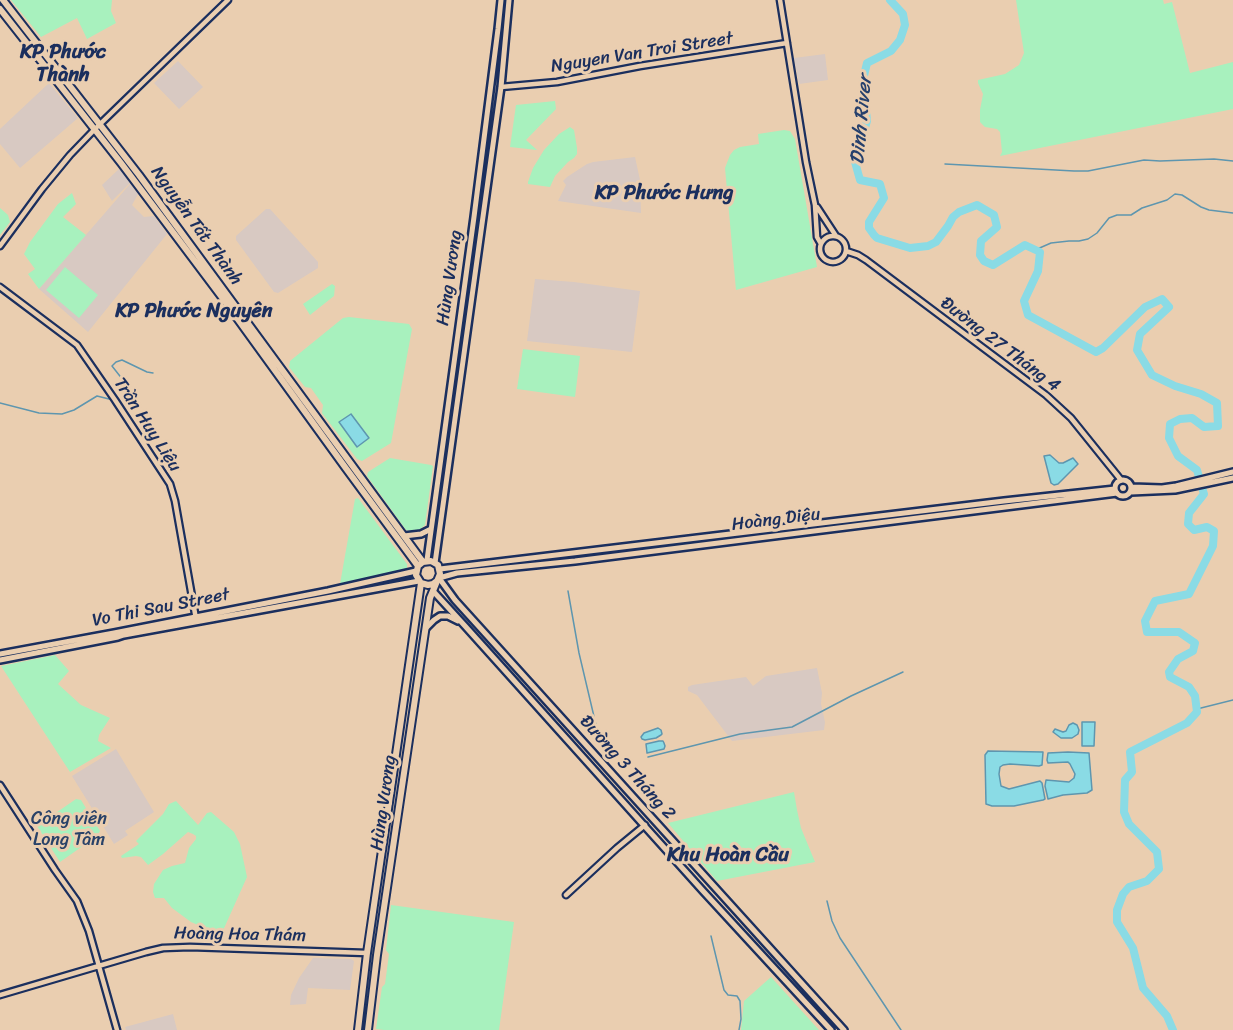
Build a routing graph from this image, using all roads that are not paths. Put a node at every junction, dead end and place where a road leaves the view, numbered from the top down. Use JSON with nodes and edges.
{"nodes":[{"id":1,"x":3,"y":0,"type":"edge"},
{"id":2,"x":228,"y":0,"type":"edge"},
{"id":3,"x":501,"y":0,"type":"edge"},
{"id":4,"x":509,"y":0,"type":"edge"},
{"id":5,"x":780,"y":0,"type":"edge"},
{"id":6,"x":0,"y":9,"type":"edge"},
{"id":7,"x":787,"y":43,"type":"junction"},
{"id":8,"x":501,"y":87,"type":"junction"},
{"id":9,"x":100,"y":123,"type":"junction"},
{"id":10,"x":95,"y":129,"type":"junction"},
{"id":11,"x":815,"y":205,"type":"junction"},
{"id":12,"x":836,"y":236,"type":"junction"},
{"id":13,"x":821,"y":244,"type":"junction"},
{"id":14,"x":0,"y":246,"type":"edge"},
{"id":15,"x":846,"y":251,"type":"junction"},
{"id":16,"x":0,"y":287,"type":"edge"},
{"id":17,"x":1233,"y":472,"type":"edge"},
{"id":18,"x":1222,"y":478,"type":"junction"},
{"id":19,"x":1233,"y":478,"type":"edge"},
{"id":20,"x":1121,"y":480,"type":"junction"},
{"id":21,"x":1131,"y":490,"type":"junction"},
{"id":22,"x":1116,"y":491,"type":"junction"},
{"id":23,"x":856,"y":523,"type":"junction"},
{"id":24,"x":431,"y":529,"type":"junction"},
{"id":25,"x":404,"y":536,"type":"junction"},
{"id":26,"x":661,"y":543,"type":"junction"},
{"id":27,"x":662,"y":550,"type":"junction"},
{"id":28,"x":435,"y":563,"type":"junction"},
{"id":29,"x":421,"y":565,"type":"junction"},
{"id":30,"x":440,"y":569,"type":"junction"},
{"id":31,"x":438,"y":580,"type":"junction"},
{"id":32,"x":421,"y":583,"type":"junction"},
{"id":33,"x":432,"y":591,"type":"junction"},
{"id":34,"x":196,"y":619,"type":"junction"},
{"id":35,"x":465,"y":626,"type":"junction"},
{"id":36,"x":425,"y":630,"type":"junction"},
{"id":37,"x":116,"y":635,"type":"junction"},
{"id":38,"x":0,"y":654,"type":"edge"},
{"id":39,"x":0,"y":660,"type":"edge"},
{"id":40,"x":0,"y":785,"type":"edge"},
{"id":41,"x":388,"y":814,"type":"junction"},
{"id":42,"x":398,"y":816,"type":"junction"},
{"id":43,"x":645,"y":825,"type":"junction"},
{"id":44,"x":377,"y":890,"type":"junction"},
{"id":45,"x":387,"y":892,"type":"junction"},
{"id":46,"x":566,"y":895,"type":"dead end"},
{"id":47,"x":763,"y":940,"type":"junction"},
{"id":48,"x":756,"y":947,"type":"junction"},
{"id":49,"x":367,"y":953,"type":"junction"},
{"id":50,"x":377,"y":955,"type":"junction"},
{"id":51,"x":98,"y":966,"type":"junction"},
{"id":52,"x":0,"y":995,"type":"edge"},
{"id":53,"x":117,"y":1030,"type":"edge"},
{"id":54,"x":358,"y":1030,"type":"edge"},
{"id":55,"x":368,"y":1030,"type":"edge"},
{"id":56,"x":831,"y":1030,"type":"edge"},
{"id":57,"x":844,"y":1030,"type":"edge"}],
"edges":[{"from":1,"to":9,"type":"main road","name":"Nguyễn Tất Thành"},
{"from":2,"to":9,"type":"street"},
{"from":3,"to":24,"type":"main road","name":"Hùng Vương"},
{"from":4,"to":8,"type":"main road","name":"Hùng Vương"},
{"from":5,"to":7,"type":"street"},
{"from":6,"to":10,"type":"main road","name":"Nguyễn Tất Thành"},
{"from":7,"to":8,"type":"street","name":"Nguyen Van Troi Street"},
{"from":7,"to":11,"type":"street"},
{"from":8,"to":28,"type":"main road","name":"Hùng Vương"},
{"from":9,"to":10,"type":"street"},
{"from":9,"to":25,"type":"main road","name":"Nguyễn Tất Thành"},
{"from":10,"to":14,"type":"street"},
{"from":10,"to":29,"type":"main road","name":"Nguyễn Tất Thành"},
{"from":11,"to":12,"type":"street"},
{"from":11,"to":13,"type":"street"},
{"from":12,"to":13,"type":"street"},
{"from":12,"to":15,"type":"street"},
{"from":13,"to":15,"type":"street"},
{"from":15,"to":20,"type":"street","name":"Đường 27 Tháng 4"},
{"from":16,"to":34,"type":"street","name":"Trần Huy Liệu"},
{"from":17,"to":18,"type":"main road"},
{"from":18,"to":19,"type":"main road"},
{"from":18,"to":21,"type":"main road"},
{"from":20,"to":21,"type":"main road"},
{"from":20,"to":22,"type":"main road"},
{"from":21,"to":22,"type":"main road"},
{"from":22,"to":23,"type":"main road","name":"Hoàng Diệu"},
{"from":23,"to":26,"type":"main road","name":"Hoàng Diệu"},
{"from":23,"to":27,"type":"main road","name":"Hoàng Diệu"},
{"from":24,"to":25,"type":"main road"},
{"from":24,"to":29,"type":"main road","name":"Hùng Vương"},
{"from":25,"to":29,"type":"main road","name":"Nguyễn Tất Thành"},
{"from":26,"to":27,"type":"main road"},
{"from":26,"to":30,"type":"main road","name":"Hoàng Diệu"},
{"from":27,"to":31,"type":"main road","name":"Hoàng Diệu"},
{"from":28,"to":29,"type":"main road"},
{"from":28,"to":30,"type":"main road"},
{"from":29,"to":32,"type":"main road"},
{"from":29,"to":34,"type":"main road"},
{"from":30,"to":31,"type":"main road"},
{"from":31,"to":32,"type":"main road"},
{"from":31,"to":33,"type":"main road","name":"Hùng Vương"},
{"from":31,"to":47,"type":"main road","name":"Đường 3 Tháng 2"},
{"from":32,"to":33,"type":"main road"},
{"from":32,"to":34,"type":"main road"},
{"from":32,"to":41,"type":"main road","name":"Hùng Vương"},
{"from":33,"to":35,"type":"main road","name":"Đường 3 Tháng 2"},
{"from":33,"to":36,"type":"main road","name":"Hùng Vương"},
{"from":34,"to":37,"type":"main road","name":"Vo Thi Sau Street"},
{"from":35,"to":36,"type":"main road"},
{"from":35,"to":43,"type":"main road","name":"Đường 3 Tháng 2"},
{"from":36,"to":42,"type":"main road","name":"Hùng Vương"},
{"from":37,"to":38,"type":"main road","name":"Vo Thi Sau Street"},
{"from":37,"to":39,"type":"main road","name":"Vo Thi Sau Street"},
{"from":40,"to":51,"type":"street"},
{"from":41,"to":42,"type":"main road"},
{"from":41,"to":44,"type":"main road","name":"Hùng Vương"},
{"from":42,"to":45,"type":"main road","name":"Hùng Vương"},
{"from":43,"to":46,"type":"street"},
{"from":43,"to":48,"type":"main road","name":"Đường 3 Tháng 2"},
{"from":44,"to":45,"type":"main road"},
{"from":44,"to":49,"type":"main road","name":"Hùng Vương"},
{"from":45,"to":50,"type":"main road","name":"Hùng Vương"},
{"from":47,"to":48,"type":"street"},
{"from":47,"to":57,"type":"main road","name":"Đường 3 Tháng 2"},
{"from":48,"to":56,"type":"main road","name":"Đường 3 Tháng 2"},
{"from":49,"to":50,"type":"main road","name":"Hoàng Hoa Thám"},
{"from":49,"to":51,"type":"street","name":"Hoàng Hoa Thám"},
{"from":49,"to":54,"type":"main road","name":"Hùng Vương"},
{"from":50,"to":55,"type":"main road","name":"Hùng Vương"},
{"from":51,"to":52,"type":"street","name":"Hoàng Hoa Thám"},
{"from":51,"to":53,"type":"street"}]}
